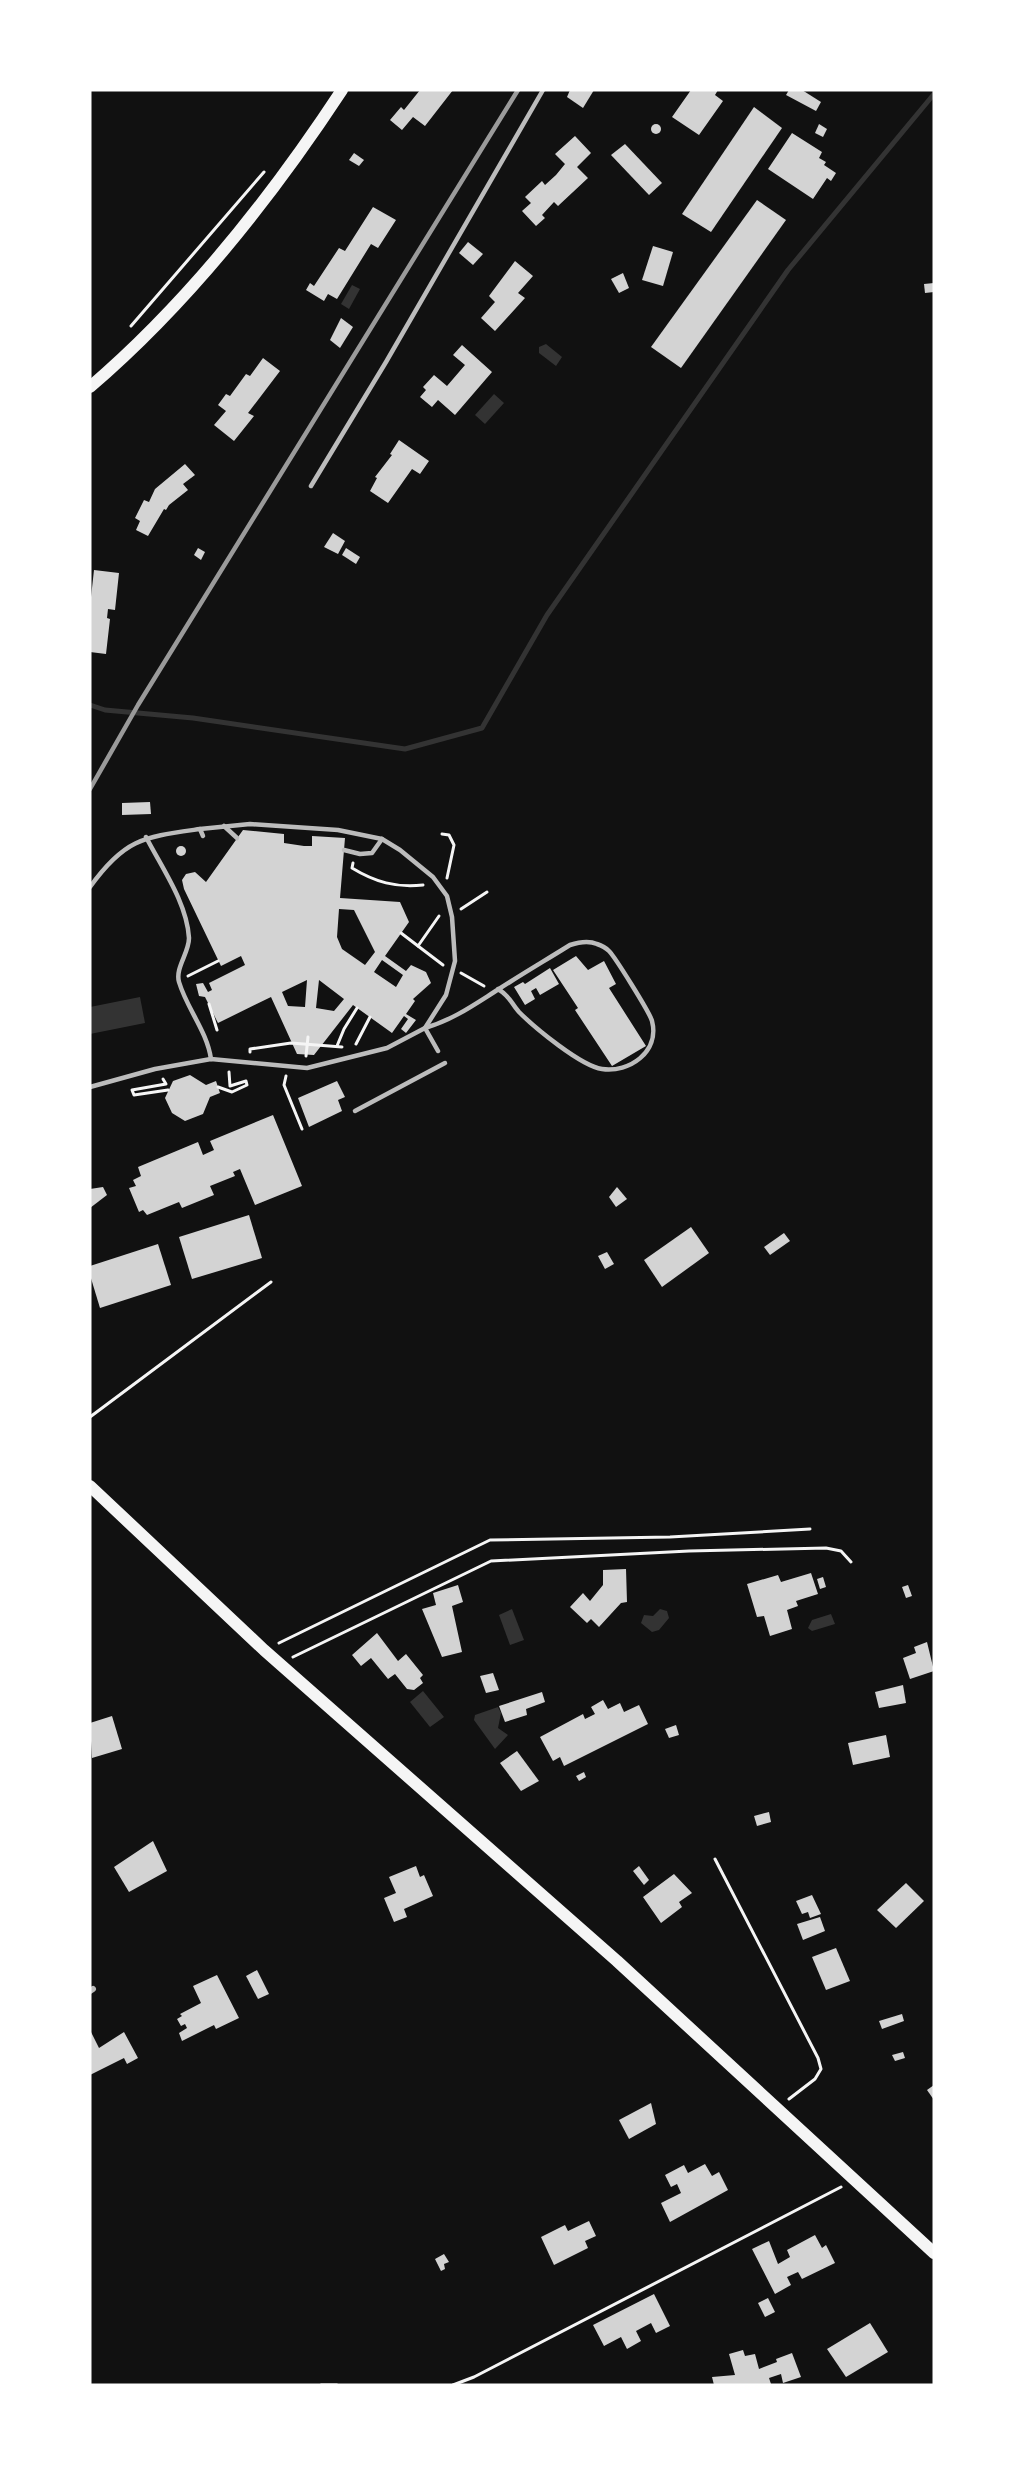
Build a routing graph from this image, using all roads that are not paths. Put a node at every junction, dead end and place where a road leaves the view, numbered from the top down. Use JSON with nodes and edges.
{"nodes":[{"id":1,"x":342,"y":90,"type":"edge"},
{"id":2,"x":543,"y":90,"type":"edge"},
{"id":3,"x":90,"y":387,"type":"edge"},
{"id":4,"x":311,"y":486,"type":"dead end"},
{"id":5,"x":224,"y":826,"type":"junction"},
{"id":6,"x":200,"y":829,"type":"junction"},
{"id":7,"x":204,"y":836,"type":"dead end"},
{"id":8,"x":146,"y":837,"type":"junction"},
{"id":9,"x":237,"y":837,"type":"dead end"},
{"id":10,"x":382,"y":839,"type":"junction"},
{"id":11,"x":344,"y":850,"type":"dead end"},
{"id":12,"x":90,"y":887,"type":"edge"},
{"id":13,"x":498,"y":989,"type":"junction"},
{"id":14,"x":425,"y":1028,"type":"junction"},
{"id":15,"x":438,"y":1051,"type":"dead end"},
{"id":16,"x":211,"y":1059,"type":"junction"},
{"id":17,"x":445,"y":1063,"type":"dead end"},
{"id":18,"x":90,"y":1087,"type":"edge"},
{"id":19,"x":355,"y":1111,"type":"dead end"},
{"id":20,"x":90,"y":1486,"type":"edge"},
{"id":21,"x":934,"y":2253,"type":"edge"}],
"edges":[{"from":1,"to":3,"type":"main road"},
{"from":2,"to":4,"type":"lane"},
{"from":5,"to":6,"type":"lane"},
{"from":5,"to":9,"type":"lane"},
{"from":5,"to":10,"type":"lane"},
{"from":6,"to":7,"type":"lane"},
{"from":6,"to":8,"type":"lane"},
{"from":8,"to":12,"type":"lane"},
{"from":8,"to":16,"type":"lane"},
{"from":10,"to":11,"type":"lane"},
{"from":10,"to":14,"type":"lane"},
{"from":13,"to":13,"type":"lane"},
{"from":13,"to":14,"type":"lane"},
{"from":14,"to":15,"type":"lane"},
{"from":14,"to":16,"type":"lane"},
{"from":16,"to":18,"type":"lane"},
{"from":17,"to":19,"type":"lane"},
{"from":20,"to":21,"type":"main road"}]}
